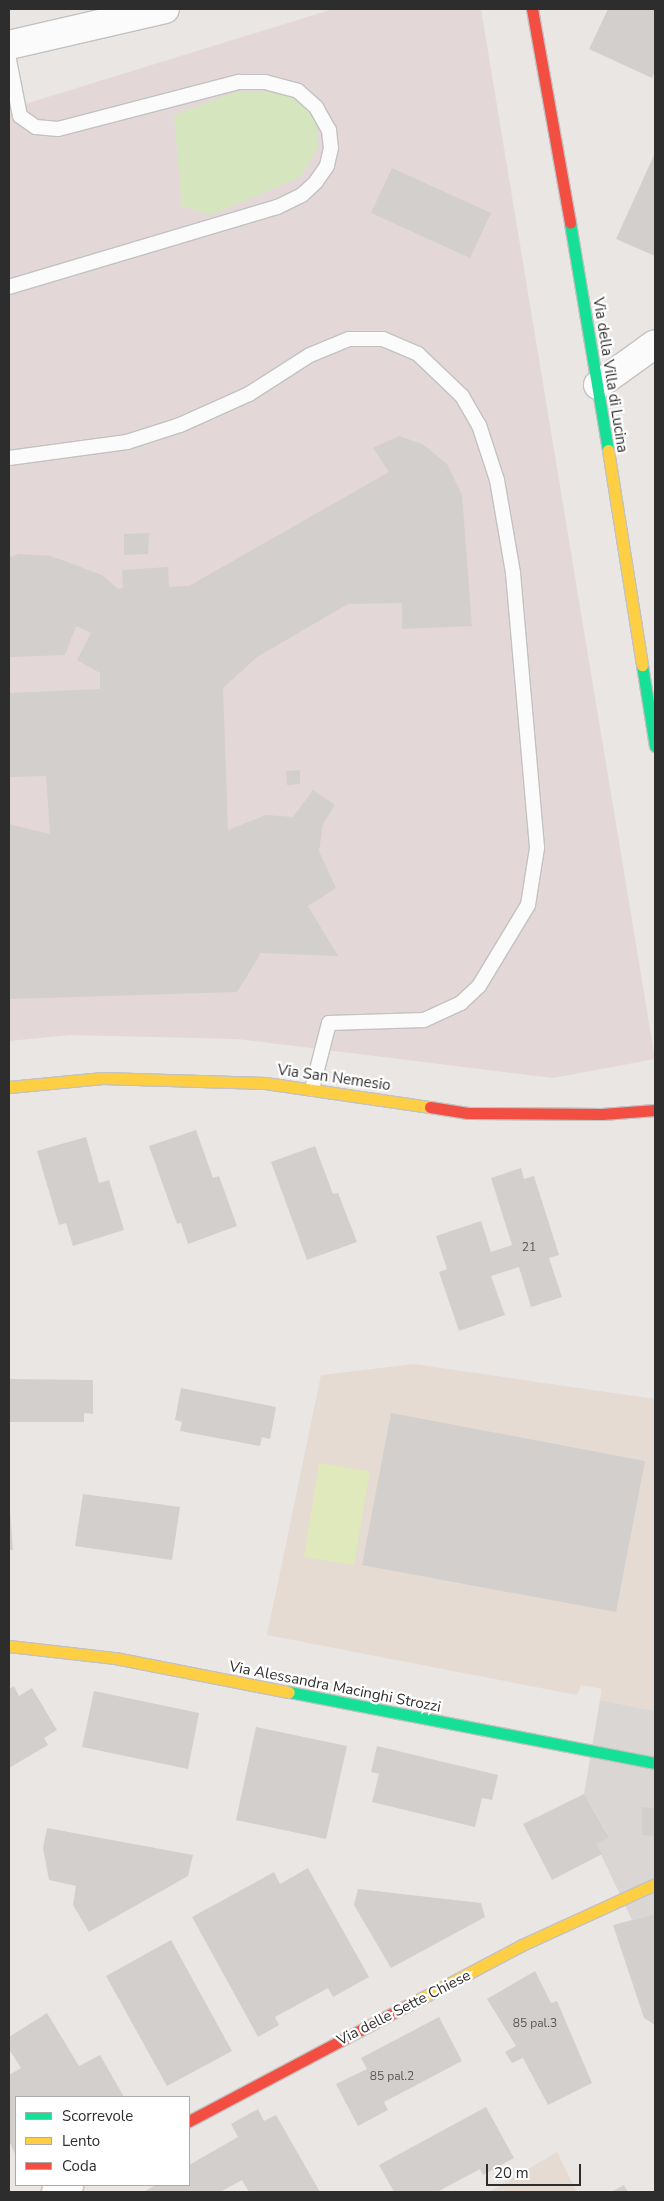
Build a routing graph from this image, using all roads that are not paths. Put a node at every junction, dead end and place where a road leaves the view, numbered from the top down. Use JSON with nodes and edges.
{"nodes":[{"id":1,"x":165,"y":9,"type":"edge"},
{"id":2,"x":532,"y":9,"type":"edge"},
{"id":3,"x":9,"y":45,"type":"edge"},
{"id":4,"x":9,"y":60,"type":"edge"},
{"id":5,"x":9,"y":288,"type":"edge"},
{"id":6,"x":655,"y":344,"type":"edge"},
{"id":7,"x":598,"y":385,"type":"junction"},
{"id":8,"x":9,"y":458,"type":"edge"},
{"id":9,"x":655,"y":746,"type":"edge"},
{"id":10,"x":9,"y":1087,"type":"edge"},
{"id":11,"x":312,"y":1089,"type":"junction"},
{"id":12,"x":655,"y":1110,"type":"edge"},
{"id":13,"x":9,"y":1646,"type":"edge"},
{"id":14,"x":655,"y":1763,"type":"edge"},
{"id":15,"x":655,"y":1884,"type":"edge"},
{"id":16,"x":190,"y":2121,"type":"edge"},
{"id":17,"x":67,"y":2186,"type":"edge"},
{"id":18,"x":56,"y":2192,"type":"edge"}],
"edges":[{"from":1,"to":3,"type":"street"},
{"from":2,"to":7,"type":"street","name":"Via della Villa di Lucina"},
{"from":4,"to":5,"type":"lane"},
{"from":6,"to":7,"type":"street"},
{"from":7,"to":9,"type":"street","name":"Via della Villa di Lucina"},
{"from":8,"to":11,"type":"lane"},
{"from":10,"to":11,"type":"street","name":"Via San Nemesio"},
{"from":11,"to":12,"type":"street","name":"Via San Nemesio"},
{"from":13,"to":14,"type":"street","name":"Via Alessandra Macinghi Strozzi"},
{"from":15,"to":16,"type":"street","name":"Via delle Sette Chiese"},
{"from":17,"to":18,"type":"street"}]}
